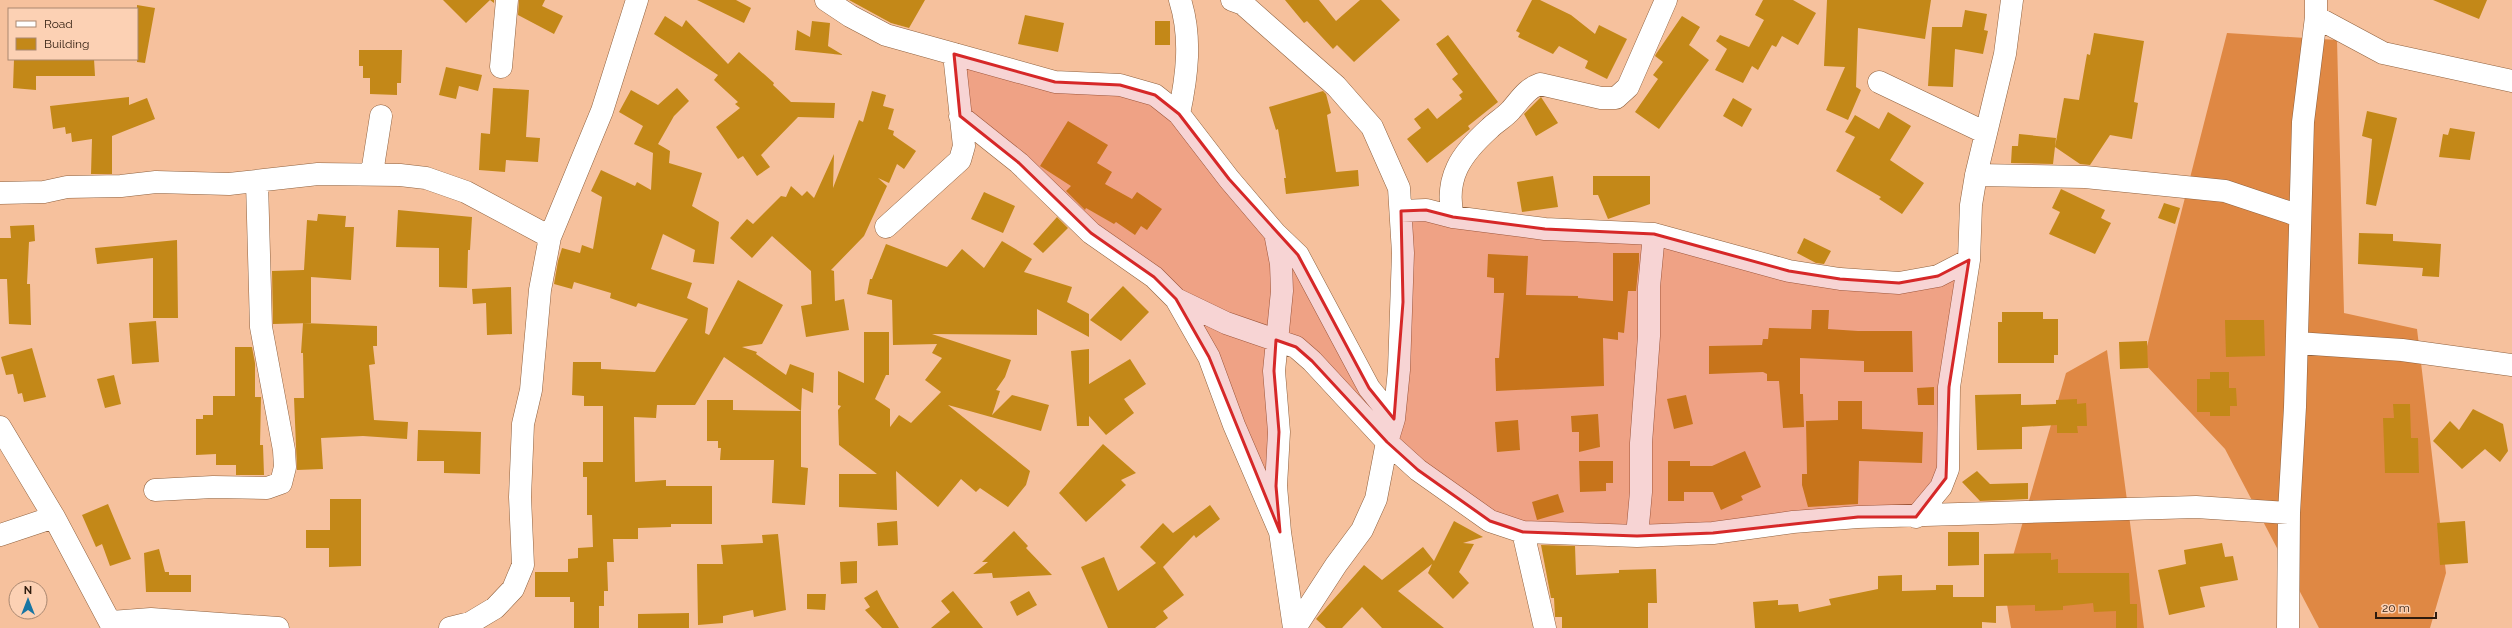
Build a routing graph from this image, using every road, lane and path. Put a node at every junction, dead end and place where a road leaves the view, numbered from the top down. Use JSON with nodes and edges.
{"nodes":[{"id":1,"x":507,"y":0,"type":"edge"},
{"id":2,"x":638,"y":0,"type":"edge"},
{"id":3,"x":826,"y":0,"type":"edge"},
{"id":4,"x":1180,"y":0,"type":"edge"},
{"id":5,"x":1232,"y":0,"type":"edge"},
{"id":6,"x":1666,"y":0,"type":"edge"},
{"id":7,"x":2012,"y":0,"type":"edge"},
{"id":8,"x":2316,"y":9,"type":"edge"},
{"id":9,"x":954,"y":54,"type":"junction"},
{"id":10,"x":501,"y":67,"type":"dead end"},
{"id":11,"x":2512,"y":81,"type":"edge"},
{"id":12,"x":1878,"y":82,"type":"dead end"},
{"id":13,"x":1179,"y":114,"type":"junction"},
{"id":14,"x":381,"y":116,"type":"dead end"},
{"id":15,"x":960,"y":116,"type":"junction"},
{"id":16,"x":1986,"y":133,"type":"junction"},
{"id":17,"x":372,"y":173,"type":"junction"},
{"id":18,"x":1976,"y":175,"type":"junction"},
{"id":19,"x":257,"y":182,"type":"junction"},
{"id":20,"x":0,"y":194,"type":"edge"},
{"id":21,"x":1401,"y":212,"type":"junction"},
{"id":22,"x":2300,"y":216,"type":"junction"},
{"id":23,"x":1453,"y":217,"type":"junction"},
{"id":24,"x":886,"y":227,"type":"dead end"},
{"id":25,"x":1275,"y":233,"type":"junction"},
{"id":26,"x":1654,"y":234,"type":"junction"},
{"id":27,"x":550,"y":237,"type":"junction"},
{"id":28,"x":1970,"y":260,"type":"junction"},
{"id":29,"x":1176,"y":299,"type":"junction"},
{"id":30,"x":1276,"y":340,"type":"junction"},
{"id":31,"x":2297,"y":342,"type":"junction"},
{"id":32,"x":2512,"y":365,"type":"edge"},
{"id":33,"x":1394,"y":419,"type":"junction"},
{"id":34,"x":0,"y":428,"type":"edge"},
{"id":35,"x":1387,"y":442,"type":"junction"},
{"id":36,"x":155,"y":490,"type":"dead end"},
{"id":37,"x":2289,"y":512,"type":"junction"},
{"id":38,"x":1916,"y":517,"type":"junction"},
{"id":39,"x":54,"y":518,"type":"junction"},
{"id":40,"x":1280,"y":532,"type":"junction"},
{"id":41,"x":1523,"y":532,"type":"junction"},
{"id":42,"x":0,"y":535,"type":"edge"},
{"id":43,"x":1637,"y":536,"type":"junction"},
{"id":44,"x":112,"y":625,"type":"edge"},
{"id":45,"x":278,"y":628,"type":"edge"},
{"id":46,"x":450,"y":628,"type":"edge"},
{"id":47,"x":1294,"y":628,"type":"edge"},
{"id":48,"x":1545,"y":628,"type":"edge"},
{"id":49,"x":2288,"y":628,"type":"edge"}],
"edges":[{"from":1,"to":10,"type":"street"},
{"from":2,"to":27,"type":"street"},
{"from":3,"to":9,"type":"street"},
{"from":4,"to":13,"type":"street"},
{"from":5,"to":21,"type":"street"},
{"from":6,"to":23,"type":"street"},
{"from":7,"to":16,"type":"street"},
{"from":8,"to":11,"type":"street"},
{"from":8,"to":22,"type":"street"},
{"from":9,"to":13,"type":"street"},
{"from":9,"to":15,"type":"street"},
{"from":12,"to":16,"type":"street"},
{"from":13,"to":25,"type":"street"},
{"from":14,"to":17,"type":"street"},
{"from":15,"to":24,"type":"street"},
{"from":15,"to":29,"type":"street"},
{"from":16,"to":18,"type":"street"},
{"from":17,"to":19,"type":"street"},
{"from":17,"to":27,"type":"street"},
{"from":18,"to":22,"type":"street"},
{"from":18,"to":28,"type":"street"},
{"from":19,"to":20,"type":"street"},
{"from":19,"to":36,"type":"street"},
{"from":21,"to":23,"type":"street"},
{"from":21,"to":33,"type":"street"},
{"from":22,"to":31,"type":"street"},
{"from":23,"to":26,"type":"street"},
{"from":25,"to":30,"type":"street"},
{"from":25,"to":33,"type":"street"},
{"from":26,"to":28,"type":"street"},
{"from":26,"to":43,"type":"street"},
{"from":27,"to":46,"type":"street"},
{"from":28,"to":38,"type":"street"},
{"from":29,"to":30,"type":"street"},
{"from":29,"to":40,"type":"street"},
{"from":30,"to":35,"type":"street"},
{"from":30,"to":40,"type":"street"},
{"from":31,"to":32,"type":"street"},
{"from":31,"to":37,"type":"street"},
{"from":33,"to":35,"type":"street"},
{"from":34,"to":39,"type":"street"},
{"from":35,"to":41,"type":"street"},
{"from":35,"to":47,"type":"street"},
{"from":37,"to":38,"type":"street"},
{"from":37,"to":49,"type":"street"},
{"from":38,"to":43,"type":"street"},
{"from":39,"to":42,"type":"street"},
{"from":39,"to":44,"type":"street"},
{"from":40,"to":47,"type":"street"},
{"from":41,"to":43,"type":"street"},
{"from":41,"to":48,"type":"street"},
{"from":44,"to":45,"type":"street"}]}
